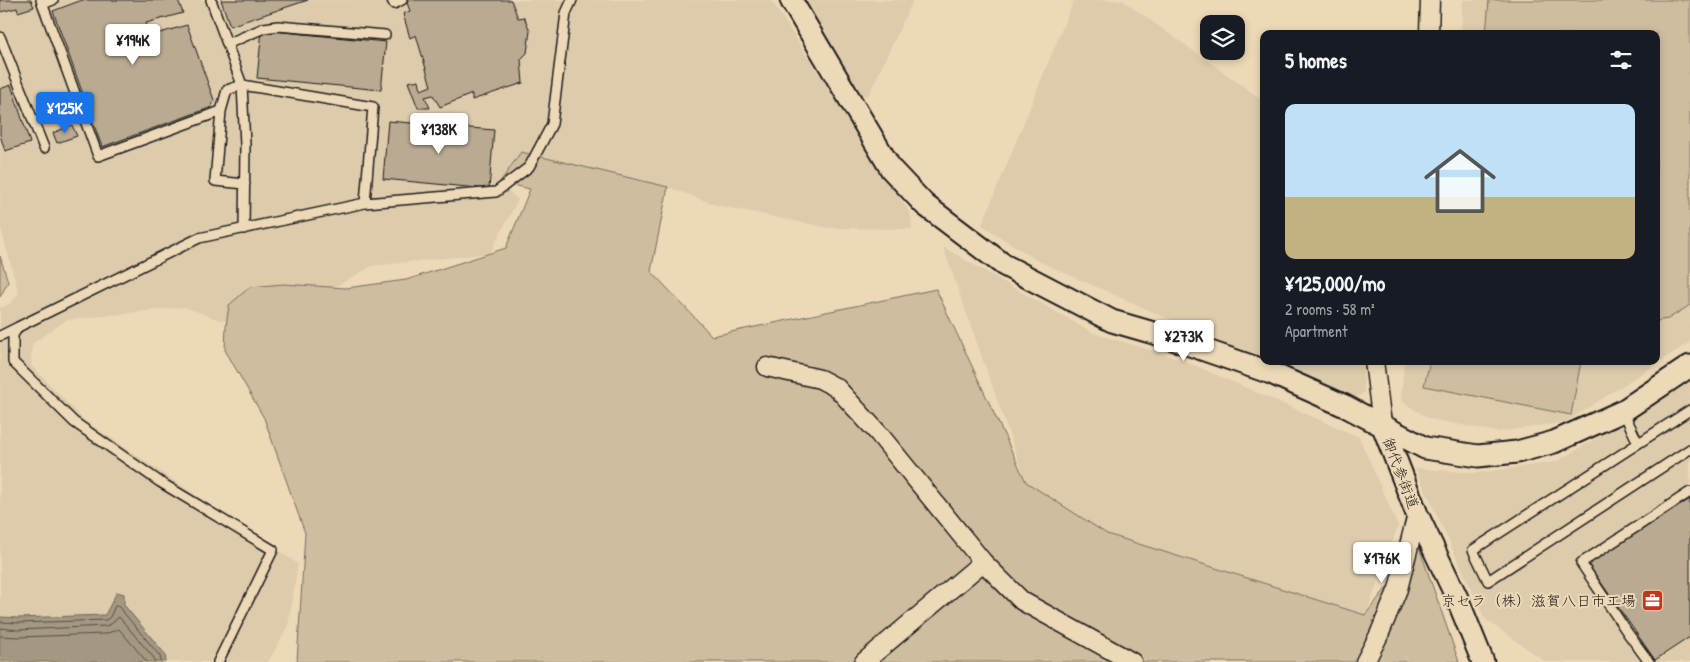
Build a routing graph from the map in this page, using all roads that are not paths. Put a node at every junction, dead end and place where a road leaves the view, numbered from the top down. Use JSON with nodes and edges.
{"nodes":[{"id":1,"x":53,"y":0,"type":"edge"},
{"id":2,"x":211,"y":0,"type":"edge"},
{"id":3,"x":392,"y":0,"type":"edge"},
{"id":4,"x":402,"y":0,"type":"edge"},
{"id":5,"x":572,"y":0,"type":"edge"},
{"id":6,"x":792,"y":0,"type":"edge"},
{"id":7,"x":1430,"y":0,"type":"edge"},
{"id":8,"x":42,"y":2,"type":"edge"},
{"id":9,"x":1428,"y":30,"type":"edge"},
{"id":10,"x":385,"y":35,"type":"dead end"},
{"id":11,"x":0,"y":37,"type":"edge"},
{"id":12,"x":227,"y":44,"type":"junction"},
{"id":13,"x":242,"y":86,"type":"junction"},
{"id":14,"x":221,"y":111,"type":"junction"},
{"id":15,"x":44,"y":148,"type":"dead end"},
{"id":16,"x":245,"y":184,"type":"junction"},
{"id":17,"x":365,"y":203,"type":"junction"},
{"id":18,"x":244,"y":229,"type":"junction"},
{"id":19,"x":18,"y":327,"type":"junction"},
{"id":20,"x":0,"y":336,"type":"edge"},
{"id":21,"x":1375,"y":365,"type":"edge"},
{"id":22,"x":1690,"y":366,"type":"edge"},
{"id":23,"x":767,"y":367,"type":"dead end"},
{"id":24,"x":1690,"y":410,"type":"edge"},
{"id":25,"x":1623,"y":411,"type":"junction"},
{"id":26,"x":1382,"y":424,"type":"junction"},
{"id":27,"x":1638,"y":443,"type":"junction"},
{"id":28,"x":1690,"y":448,"type":"edge"},
{"id":29,"x":1690,"y":492,"type":"edge"},
{"id":30,"x":1417,"y":514,"type":"junction"},
{"id":31,"x":983,"y":562,"type":"junction"},
{"id":32,"x":218,"y":662,"type":"edge"},
{"id":33,"x":864,"y":662,"type":"edge"},
{"id":34,"x":1132,"y":662,"type":"edge"},
{"id":35,"x":1365,"y":662,"type":"edge"},
{"id":36,"x":1483,"y":662,"type":"edge"},
{"id":37,"x":1649,"y":662,"type":"edge"}],
"edges":[{"from":1,"to":8,"type":"lane"},
{"from":2,"to":12,"type":"lane"},
{"from":3,"to":4,"type":"lane"},
{"from":5,"to":17,"type":"lane"},
{"from":6,"to":26,"type":"street"},
{"from":7,"to":9,"type":"street"},
{"from":8,"to":14,"type":"lane"},
{"from":10,"to":12,"type":"lane"},
{"from":11,"to":15,"type":"lane"},
{"from":12,"to":13,"type":"lane"},
{"from":13,"to":14,"type":"lane"},
{"from":13,"to":16,"type":"lane"},
{"from":13,"to":17,"type":"lane"},
{"from":14,"to":16,"type":"lane"},
{"from":16,"to":18,"type":"lane"},
{"from":17,"to":18,"type":"lane"},
{"from":18,"to":19,"type":"lane"},
{"from":19,"to":20,"type":"lane"},
{"from":19,"to":32,"type":"lane"},
{"from":21,"to":26,"type":"street","name":"御代参街道"},
{"from":22,"to":25,"type":"street"},
{"from":23,"to":31,"type":"street"},
{"from":24,"to":27,"type":"lane"},
{"from":25,"to":26,"type":"street"},
{"from":25,"to":27,"type":"lane"},
{"from":26,"to":30,"type":"street","name":"御代参街道"},
{"from":27,"to":28,"type":"lane"},
{"from":29,"to":37,"type":"lane"},
{"from":30,"to":35,"type":"street"},
{"from":30,"to":36,"type":"street","name":"御代参街道"},
{"from":31,"to":33,"type":"street"},
{"from":31,"to":34,"type":"street"}]}
